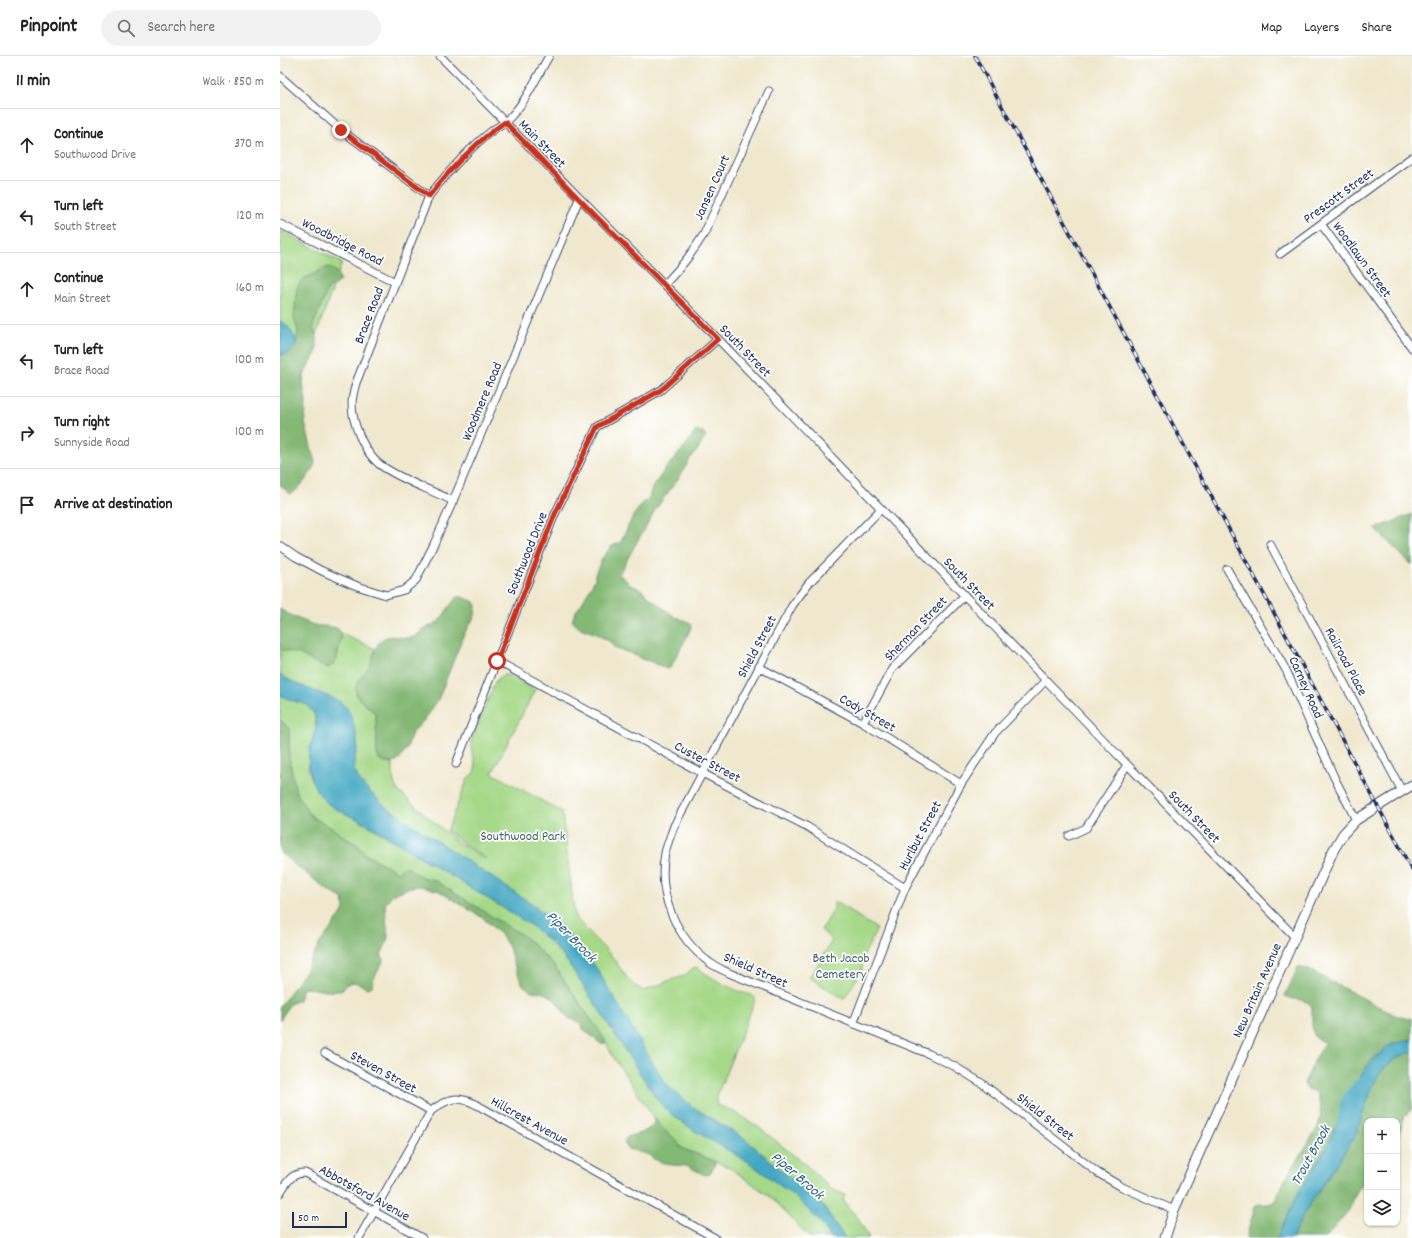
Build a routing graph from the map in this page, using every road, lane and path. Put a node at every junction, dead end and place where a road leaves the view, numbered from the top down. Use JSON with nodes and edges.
{"nodes":[{"id":1,"x":440,"y":56,"type":"edge"},
{"id":2,"x":549,"y":56,"type":"edge"},
{"id":3,"x":280,"y":76,"type":"edge"},
{"id":4,"x":769,"y":91,"type":"dead end"},
{"id":5,"x":505,"y":122,"type":"junction"},
{"id":6,"x":1412,"y":157,"type":"edge"},
{"id":7,"x":429,"y":196,"type":"junction"},
{"id":8,"x":579,"y":199,"type":"junction"},
{"id":9,"x":280,"y":224,"type":"edge"},
{"id":10,"x":1321,"y":224,"type":"junction"},
{"id":11,"x":628,"y":247,"type":"joint"},
{"id":12,"x":1280,"y":254,"type":"dead end"},
{"id":13,"x":394,"y":282,"type":"junction"},
{"id":14,"x":664,"y":285,"type":"junction"},
{"id":15,"x":718,"y":339,"type":"junction"},
{"id":16,"x":1412,"y":348,"type":"edge"},
{"id":17,"x":453,"y":501,"type":"junction"},
{"id":18,"x":881,"y":509,"type":"junction"},
{"id":19,"x":1270,"y":544,"type":"dead end"},
{"id":20,"x":280,"y":546,"type":"edge"},
{"id":21,"x":1227,"y":569,"type":"dead end"},
{"id":22,"x":964,"y":596,"type":"junction"},
{"id":23,"x":497,"y":661,"type":"junction"},
{"id":24,"x":759,"y":667,"type":"junction"},
{"id":25,"x":1046,"y":680,"type":"junction"},
{"id":26,"x":863,"y":723,"type":"junction"},
{"id":27,"x":456,"y":764,"type":"dead end"},
{"id":28,"x":1127,"y":765,"type":"junction"},
{"id":29,"x":702,"y":773,"type":"junction"},
{"id":30,"x":961,"y":784,"type":"junction"},
{"id":31,"x":1412,"y":785,"type":"edge"},
{"id":32,"x":1402,"y":791,"type":"junction"},
{"id":33,"x":1356,"y":820,"type":"junction"},
{"id":34,"x":1069,"y":836,"type":"dead end"},
{"id":35,"x":905,"y":888,"type":"junction"},
{"id":36,"x":1295,"y":937,"type":"junction"},
{"id":37,"x":854,"y":1024,"type":"junction"},
{"id":38,"x":325,"y":1053,"type":"dead end"},
{"id":39,"x":431,"y":1111,"type":"junction"},
{"id":40,"x":280,"y":1193,"type":"edge"},
{"id":41,"x":1174,"y":1210,"type":"junction"},
{"id":42,"x":374,"y":1212,"type":"junction"},
{"id":43,"x":359,"y":1238,"type":"edge"},
{"id":44,"x":422,"y":1238,"type":"edge"},
{"id":45,"x":715,"y":1238,"type":"edge"},
{"id":46,"x":1165,"y":1238,"type":"edge"}],
"edges":[{"from":1,"to":5,"type":"street","name":"Main Street"},
{"from":2,"to":5,"type":"street","name":"Brace Road"},
{"from":3,"to":7,"type":"street"},
{"from":4,"to":14,"type":"street","name":"Jansen Court"},
{"from":5,"to":7,"type":"street","name":"Brace Road"},
{"from":5,"to":8,"type":"street","name":"Main Street"},
{"from":6,"to":10,"type":"street","name":"Prescott Street"},
{"from":7,"to":13,"type":"street","name":"Brace Road"},
{"from":8,"to":11,"type":"street","name":"Main Street"},
{"from":8,"to":17,"type":"street","name":"Woodmere Road"},
{"from":9,"to":13,"type":"street","name":"Woodbridge Road"},
{"from":10,"to":12,"type":"street","name":"Prescott Street"},
{"from":10,"to":16,"type":"street","name":"Woodlawn Street"},
{"from":11,"to":14,"type":"street","name":"South Street"},
{"from":13,"to":17,"type":"street","name":"Brace Road"},
{"from":14,"to":15,"type":"street","name":"South Street"},
{"from":15,"to":18,"type":"street","name":"South Street"},
{"from":15,"to":23,"type":"street","name":"Southwood Drive"},
{"from":17,"to":20,"type":"street","name":"Woodmere Road"},
{"from":18,"to":22,"type":"street","name":"South Street"},
{"from":18,"to":24,"type":"street","name":"Shield Street"},
{"from":19,"to":32,"type":"street","name":"Railroad Place"},
{"from":21,"to":33,"type":"street","name":"Carney Road"},
{"from":22,"to":25,"type":"street","name":"South Street"},
{"from":22,"to":26,"type":"street","name":"Sherman Street"},
{"from":23,"to":27,"type":"street","name":"Southwood Drive"},
{"from":23,"to":29,"type":"street","name":"Custer Street"},
{"from":24,"to":26,"type":"street","name":"Cody Street"},
{"from":24,"to":29,"type":"street","name":"Shield Street"},
{"from":25,"to":28,"type":"street","name":"South Street"},
{"from":25,"to":30,"type":"street","name":"Hurlbut Street"},
{"from":26,"to":30,"type":"street","name":"Cody Street"},
{"from":28,"to":34,"type":"street"},
{"from":28,"to":36,"type":"street","name":"South Street"},
{"from":29,"to":35,"type":"street","name":"Custer Street"},
{"from":29,"to":37,"type":"street","name":"Shield Street"},
{"from":30,"to":35,"type":"street","name":"Hurlbut Street"},
{"from":31,"to":32,"type":"main road","name":"New Britain Avenue"},
{"from":32,"to":33,"type":"main road","name":"New Britain Avenue"},
{"from":33,"to":36,"type":"main road","name":"New Britain Avenue"},
{"from":35,"to":37,"type":"street","name":"Hurlbut Street"},
{"from":36,"to":41,"type":"main road","name":"New Britain Avenue"},
{"from":37,"to":41,"type":"street","name":"Shield Street"},
{"from":38,"to":39,"type":"street","name":"Steven Street"},
{"from":39,"to":42,"type":"street","name":"Hillcrest Avenue"},
{"from":39,"to":45,"type":"street","name":"Hillcrest Avenue"},
{"from":40,"to":42,"type":"street","name":"Abbotsford Avenue"},
{"from":41,"to":46,"type":"main road","name":"New Britain Avenue"},
{"from":42,"to":43,"type":"street","name":"Hillcrest Avenue"},
{"from":42,"to":44,"type":"street","name":"Abbotsford Avenue"}]}
